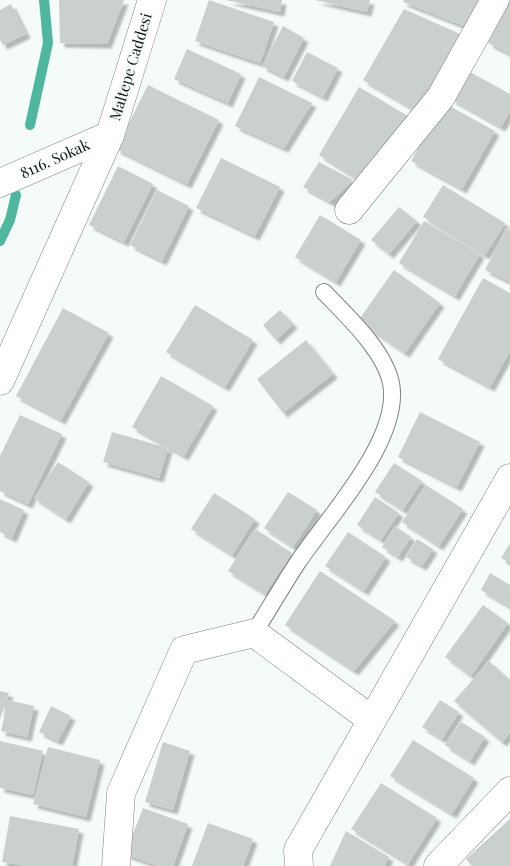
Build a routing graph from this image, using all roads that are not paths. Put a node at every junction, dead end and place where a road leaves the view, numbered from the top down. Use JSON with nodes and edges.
{"nodes":[{"id":1,"x":152,"y":0,"type":"edge"},
{"id":2,"x":495,"y":0,"type":"edge"},
{"id":3,"x":110,"y":134,"type":"junction"},
{"id":4,"x":0,"y":182,"type":"edge"},
{"id":5,"x":349,"y":210,"type":"dead end"},
{"id":6,"x":324,"y":292,"type":"dead end"},
{"id":7,"x":0,"y":380,"type":"edge"},
{"id":8,"x":509,"y":484,"type":"edge"},
{"id":9,"x":254,"y":633,"type":"junction"},
{"id":10,"x":372,"y":720,"type":"junction"},
{"id":11,"x":510,"y":791,"type":"edge"},
{"id":12,"x":116,"y":866,"type":"edge"},
{"id":13,"x":299,"y":866,"type":"edge"},
{"id":14,"x":438,"y":866,"type":"edge"}],
"edges":[{"from":1,"to":3,"type":"street","name":"Maltepe Caddesi"},
{"from":2,"to":5,"type":"street"},
{"from":3,"to":4,"type":"street","name":"8116. Sokak"},
{"from":3,"to":7,"type":"street","name":"Maltepe Caddesi"},
{"from":6,"to":9,"type":"lane"},
{"from":8,"to":10,"type":"street"},
{"from":9,"to":10,"type":"street"},
{"from":9,"to":12,"type":"street"},
{"from":10,"to":13,"type":"street"},
{"from":11,"to":14,"type":"street"}]}
